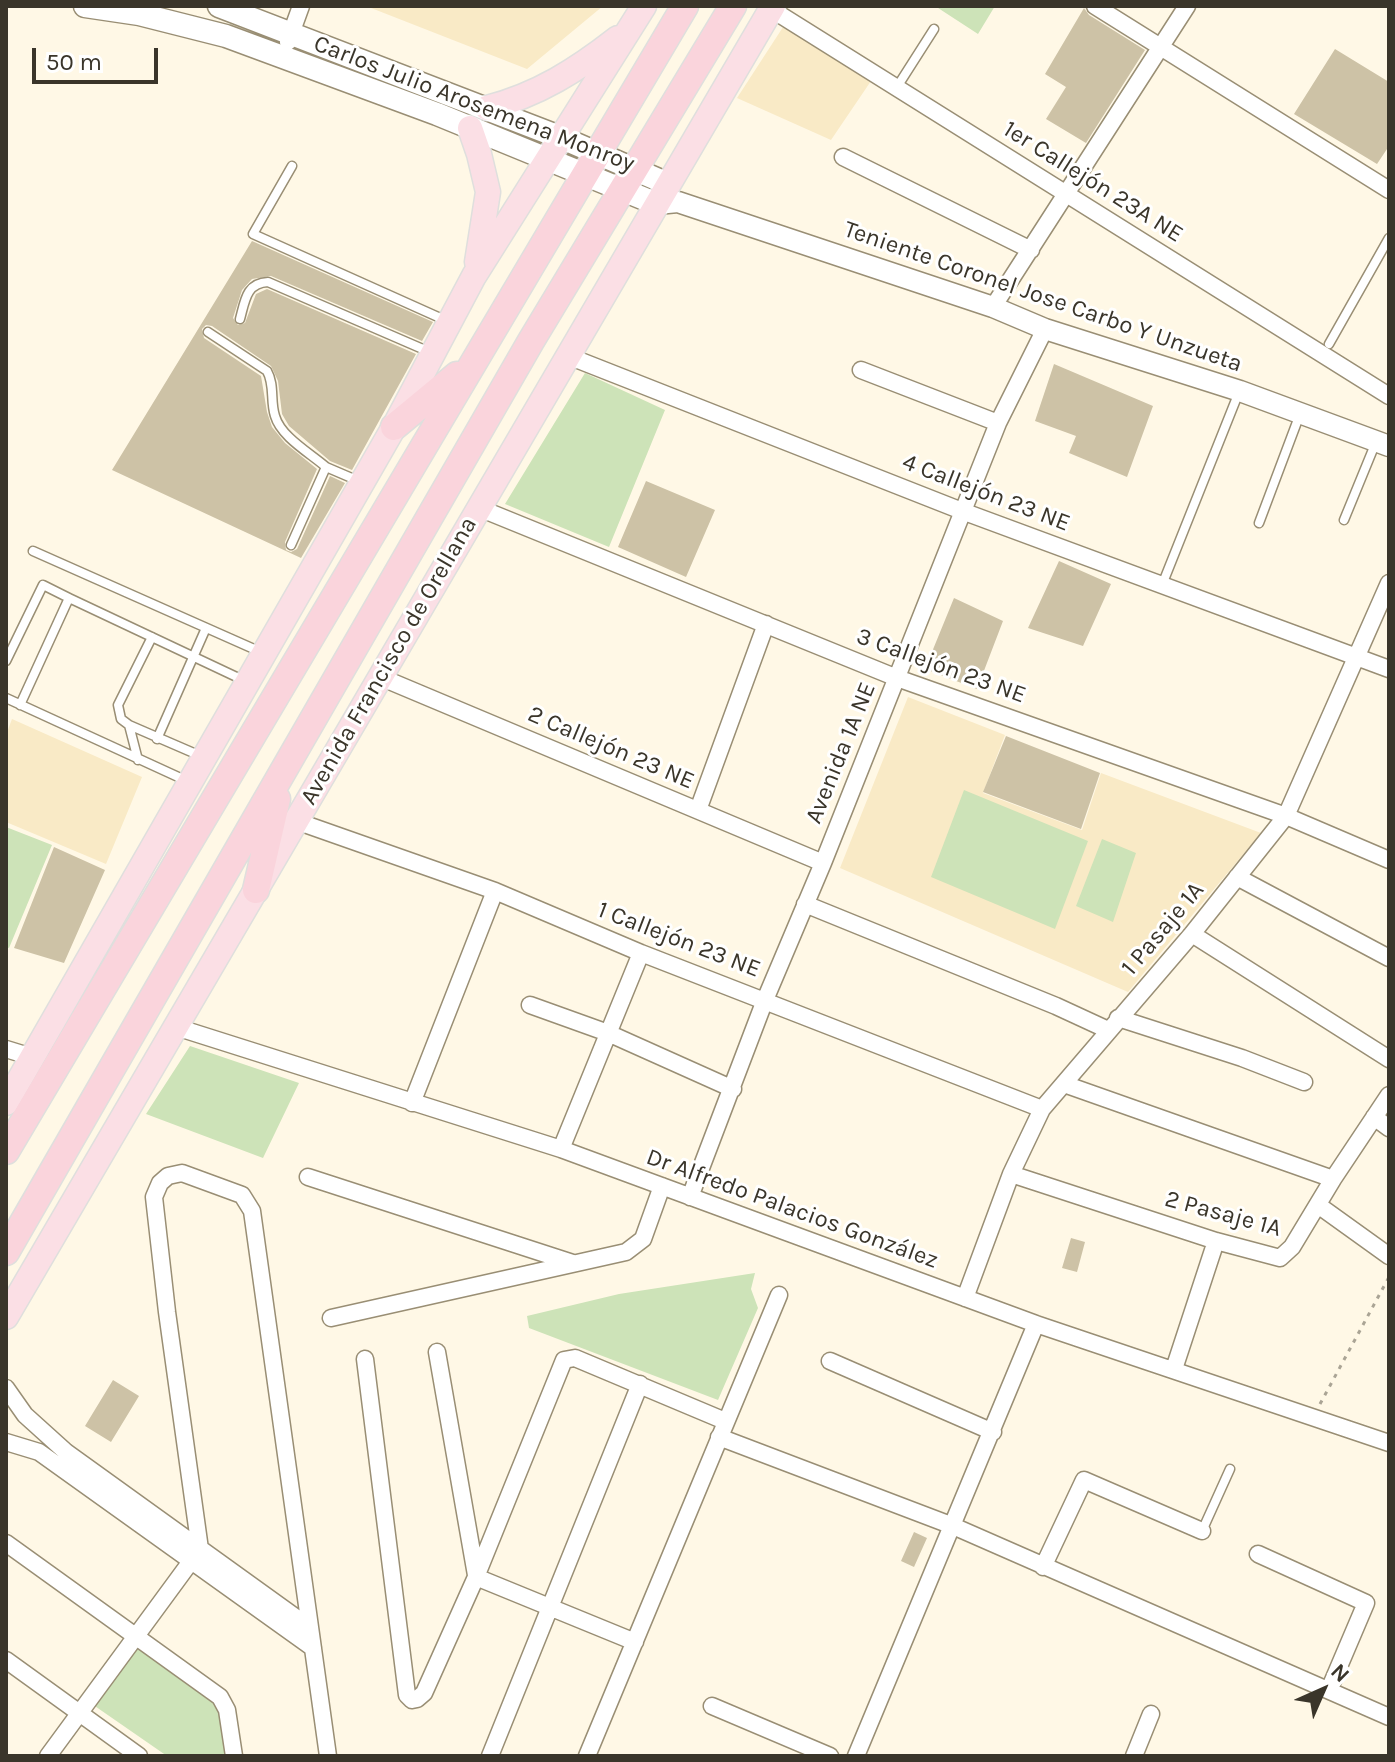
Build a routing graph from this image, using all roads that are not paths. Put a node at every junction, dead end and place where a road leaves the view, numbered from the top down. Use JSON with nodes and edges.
{"nodes":[{"id":1,"x":85,"y":6,"type":"edge"},
{"id":2,"x":219,"y":6,"type":"edge"},
{"id":3,"x":301,"y":6,"type":"edge"},
{"id":4,"x":685,"y":6,"type":"edge"},
{"id":5,"x":733,"y":6,"type":"edge"},
{"id":6,"x":1095,"y":6,"type":"edge"},
{"id":7,"x":1187,"y":6,"type":"edge"},
{"id":8,"x":772,"y":8,"type":"edge"},
{"id":9,"x":638,"y":16,"type":"edge"},
{"id":10,"x":934,"y":29,"type":"dead end"},
{"id":11,"x":291,"y":33,"type":"junction"},
{"id":12,"x":1162,"y":47,"type":"junction"},
{"id":13,"x":283,"y":57,"type":"junction"},
{"id":14,"x":896,"y":88,"type":"junction"},
{"id":15,"x":487,"y":108,"type":"junction"},
{"id":16,"x":470,"y":128,"type":"junction"},
{"id":17,"x":562,"y":138,"type":"junction"},
{"id":18,"x":843,"y":157,"type":"dead end"},
{"id":19,"x":548,"y":160,"type":"junction"},
{"id":20,"x":592,"y":164,"type":"junction"},
{"id":21,"x":292,"y":166,"type":"dead end"},
{"id":22,"x":628,"y":180,"type":"junction"},
{"id":23,"x":1389,"y":190,"type":"edge"},
{"id":24,"x":1068,"y":195,"type":"junction"},
{"id":25,"x":668,"y":197,"type":"junction"},
{"id":26,"x":1389,"y":238,"type":"edge"},
{"id":27,"x":1031,"y":250,"type":"junction"},
{"id":28,"x":474,"y":276,"type":"junction"},
{"id":29,"x":993,"y":307,"type":"junction"},
{"id":30,"x":240,"y":319,"type":"dead end"},
{"id":31,"x":450,"y":322,"type":"junction"},
{"id":32,"x":1045,"y":329,"type":"junction"},
{"id":33,"x":208,"y":332,"type":"dead end"},
{"id":34,"x":1329,"y":344,"type":"dead end"},
{"id":35,"x":479,"y":352,"type":"junction"},
{"id":36,"x":433,"y":354,"type":"junction"},
{"id":37,"x":568,"y":356,"type":"junction"},
{"id":38,"x":861,"y":370,"type":"dead end"},
{"id":39,"x":1240,"y":391,"type":"junction"},
{"id":40,"x":1389,"y":396,"type":"edge"},
{"id":41,"x":1300,"y":413,"type":"junction"},
{"id":42,"x":998,"y":423,"type":"junction"},
{"id":43,"x":394,"y":427,"type":"junction"},
{"id":44,"x":1385,"y":442,"type":"edge"},
{"id":45,"x":326,"y":467,"type":"junction"},
{"id":46,"x":362,"y":482,"type":"junction"},
{"id":47,"x":479,"y":508,"type":"junction"},
{"id":48,"x":962,"y":511,"type":"junction"},
{"id":49,"x":1344,"y":520,"type":"dead end"},
{"id":50,"x":1259,"y":523,"type":"dead end"},
{"id":51,"x":291,"y":545,"type":"dead end"},
{"id":52,"x":33,"y":551,"type":"dead end"},
{"id":53,"x":1389,"y":583,"type":"edge"},
{"id":54,"x":1162,"y":585,"type":"junction"},
{"id":55,"x":69,"y":598,"type":"junction"},
{"id":56,"x":766,"y":624,"type":"junction"},
{"id":57,"x":206,"y":628,"type":"junction"},
{"id":58,"x":152,"y":637,"type":"junction"},
{"id":59,"x":264,"y":653,"type":"junction"},
{"id":60,"x":193,"y":656,"type":"junction"},
{"id":61,"x":1355,"y":657,"type":"junction"},
{"id":62,"x":6,"y":661,"type":"edge"},
{"id":63,"x":1389,"y":669,"type":"edge"},
{"id":64,"x":380,"y":677,"type":"junction"},
{"id":65,"x":897,"y":678,"type":"junction"},
{"id":66,"x":247,"y":682,"type":"junction"},
{"id":67,"x":6,"y":698,"type":"edge"},
{"id":68,"x":20,"y":705,"type":"junction"},
{"id":69,"x":129,"y":725,"type":"junction"},
{"id":70,"x":157,"y":739,"type":"junction"},
{"id":71,"x":204,"y":758,"type":"junction"},
{"id":72,"x":138,"y":760,"type":"junction"},
{"id":73,"x":286,"y":765,"type":"junction"},
{"id":74,"x":190,"y":782,"type":"junction"},
{"id":75,"x":698,"y":810,"type":"junction"},
{"id":76,"x":1286,"y":816,"type":"junction"},
{"id":77,"x":296,"y":821,"type":"junction"},
{"id":78,"x":1389,"y":860,"type":"edge"},
{"id":79,"x":823,"y":863,"type":"junction"},
{"id":80,"x":1237,"y":877,"type":"junction"},
{"id":81,"x":256,"y":890,"type":"junction"},
{"id":82,"x":495,"y":891,"type":"junction"},
{"id":83,"x":805,"y":904,"type":"junction"},
{"id":84,"x":1192,"y":934,"type":"junction"},
{"id":85,"x":641,"y":953,"type":"junction"},
{"id":86,"x":1389,"y":958,"type":"edge"},
{"id":87,"x":765,"y":1000,"type":"junction"},
{"id":88,"x":530,"y":1005,"type":"dead end"},
{"id":89,"x":1113,"y":1024,"type":"junction"},
{"id":90,"x":176,"y":1027,"type":"junction"},
{"id":91,"x":608,"y":1033,"type":"junction"},
{"id":92,"x":6,"y":1049,"type":"edge"},
{"id":93,"x":32,"y":1057,"type":"junction"},
{"id":94,"x":1389,"y":1059,"type":"edge"},
{"id":95,"x":1304,"y":1082,"type":"dead end"},
{"id":96,"x":1064,"y":1084,"type":"junction"},
{"id":97,"x":733,"y":1089,"type":"junction"},
{"id":98,"x":1389,"y":1095,"type":"edge"},
{"id":99,"x":6,"y":1103,"type":"edge"},
{"id":100,"x":412,"y":1103,"type":"junction"},
{"id":101,"x":1042,"y":1109,"type":"junction"},
{"id":102,"x":1374,"y":1117,"type":"junction"},
{"id":103,"x":1389,"y":1128,"type":"edge"},
{"id":104,"x":561,"y":1149,"type":"junction"},
{"id":105,"x":6,"y":1151,"type":"edge"},
{"id":106,"x":1011,"y":1174,"type":"junction"},
{"id":107,"x":308,"y":1177,"type":"dead end"},
{"id":108,"x":1333,"y":1179,"type":"junction"},
{"id":109,"x":662,"y":1186,"type":"junction"},
{"id":110,"x":690,"y":1197,"type":"junction"},
{"id":111,"x":1318,"y":1205,"type":"junction"},
{"id":112,"x":1216,"y":1241,"type":"junction"},
{"id":113,"x":6,"y":1252,"type":"edge"},
{"id":114,"x":1389,"y":1256,"type":"edge"},
{"id":115,"x":573,"y":1263,"type":"junction"},
{"id":116,"x":779,"y":1295,"type":"dead end"},
{"id":117,"x":965,"y":1298,"type":"junction"},
{"id":118,"x":6,"y":1317,"type":"edge"},
{"id":119,"x":331,"y":1318,"type":"dead end"},
{"id":120,"x":1036,"y":1324,"type":"junction"},
{"id":121,"x":437,"y":1352,"type":"dead end"},
{"id":122,"x":365,"y":1359,"type":"dead end"},
{"id":123,"x":830,"y":1361,"type":"dead end"},
{"id":124,"x":1174,"y":1369,"type":"junction"},
{"id":125,"x":640,"y":1384,"type":"junction"},
{"id":126,"x":6,"y":1388,"type":"edge"},
{"id":127,"x":725,"y":1421,"type":"junction"},
{"id":128,"x":993,"y":1432,"type":"junction"},
{"id":129,"x":719,"y":1437,"type":"junction"},
{"id":130,"x":6,"y":1442,"type":"edge"},
{"id":131,"x":1389,"y":1443,"type":"edge"},
{"id":132,"x":1230,"y":1469,"type":"dead end"},
{"id":133,"x":953,"y":1526,"type":"junction"},
{"id":134,"x":1202,"y":1531,"type":"joint"},
{"id":135,"x":6,"y":1543,"type":"edge"},
{"id":136,"x":1258,"y":1554,"type":"dead end"},
{"id":137,"x":195,"y":1555,"type":"junction"},
{"id":138,"x":1043,"y":1567,"type":"junction"},
{"id":139,"x":476,"y":1577,"type":"junction"},
{"id":140,"x":549,"y":1607,"type":"junction"},
{"id":141,"x":309,"y":1627,"type":"junction"},
{"id":142,"x":134,"y":1635,"type":"junction"},
{"id":143,"x":635,"y":1642,"type":"junction"},
{"id":144,"x":313,"y":1648,"type":"junction"},
{"id":145,"x":6,"y":1660,"type":"edge"},
{"id":146,"x":1329,"y":1690,"type":"junction"},
{"id":147,"x":712,"y":1706,"type":"dead end"},
{"id":148,"x":78,"y":1712,"type":"junction"},
{"id":149,"x":1151,"y":1714,"type":"dead end"},
{"id":150,"x":1389,"y":1717,"type":"edge"},
{"id":151,"x":48,"y":1756,"type":"edge"},
{"id":152,"x":139,"y":1756,"type":"edge"},
{"id":153,"x":234,"y":1756,"type":"edge"},
{"id":154,"x":328,"y":1756,"type":"edge"},
{"id":155,"x":490,"y":1756,"type":"edge"},
{"id":156,"x":587,"y":1756,"type":"edge"},
{"id":157,"x":830,"y":1756,"type":"edge"},
{"id":158,"x":856,"y":1756,"type":"edge"},
{"id":159,"x":1134,"y":1756,"type":"edge"}],
"edges":[{"from":1,"to":13,"type":"main road","name":"Carlos Julio Arosemena Monroy"},
{"from":2,"to":11,"type":"main road","name":"Carlos Julio Arosemena Monroy"},
{"from":3,"to":11,"type":"street"},
{"from":4,"to":20,"type":"highway"},
{"from":5,"to":22,"type":"highway","name":"Avenida Francisco de Orellana"},
{"from":6,"to":12,"type":"street"},
{"from":7,"to":12,"type":"street"},
{"from":8,"to":14,"type":"street","name":"1er Callejón 23A NE"},
{"from":8,"to":25,"type":"main road","name":"Avenida Francisco de Orellana"},
{"from":9,"to":15,"type":"main road"},
{"from":9,"to":17,"type":"main road"},
{"from":10,"to":14,"type":"lane"},
{"from":11,"to":13,"type":"street"},
{"from":11,"to":15,"type":"main road","name":"Carlos Julio Arosemena Monroy"},
{"from":12,"to":23,"type":"street"},
{"from":12,"to":24,"type":"street"},
{"from":13,"to":16,"type":"main road","name":"Carlos Julio Arosemena Monroy"},
{"from":14,"to":24,"type":"street","name":"1er Callejón 23A NE"},
{"from":15,"to":17,"type":"main road","name":"Carlos Julio Arosemena Monroy"},
{"from":16,"to":19,"type":"main road","name":"Carlos Julio Arosemena Monroy"},
{"from":16,"to":28,"type":"main road"},
{"from":17,"to":19,"type":"main road"},
{"from":17,"to":20,"type":"main road","name":"Carlos Julio Arosemena Monroy"},
{"from":18,"to":27,"type":"street"},
{"from":19,"to":20,"type":"main road","name":"Carlos Julio Arosemena Monroy"},
{"from":19,"to":28,"type":"main road"},
{"from":20,"to":22,"type":"main road","name":"Carlos Julio Arosemena Monroy"},
{"from":20,"to":35,"type":"highway"},
{"from":21,"to":31,"type":"lane"},
{"from":22,"to":25,"type":"main road","name":"Carlos Julio Arosemena Monroy"},
{"from":22,"to":73,"type":"highway","name":"Avenida Francisco de Orellana"},
{"from":24,"to":27,"type":"street"},
{"from":24,"to":40,"type":"street","name":"1er Callejón 23A NE"},
{"from":25,"to":29,"type":"street","name":"Teniente Coronel Jose Carbo Y Unzueta"},
{"from":25,"to":37,"type":"main road","name":"Avenida Francisco de Orellana"},
{"from":26,"to":34,"type":"lane"},
{"from":27,"to":29,"type":"street"},
{"from":28,"to":31,"type":"main road"},
{"from":29,"to":32,"type":"street","name":"Teniente Coronel Jose Carbo Y Unzueta"},
{"from":30,"to":36,"type":"lane"},
{"from":31,"to":36,"type":"main road"},
{"from":32,"to":39,"type":"street","name":"Teniente Coronel Jose Carbo Y Unzueta"},
{"from":32,"to":42,"type":"street","name":"Avenida 1A NE"},
{"from":33,"to":45,"type":"lane"},
{"from":35,"to":43,"type":"highway"},
{"from":35,"to":105,"type":"highway"},
{"from":36,"to":43,"type":"main road"},
{"from":37,"to":47,"type":"main road","name":"Avenida Francisco de Orellana"},
{"from":37,"to":48,"type":"street","name":"4 Callejón 23 NE"},
{"from":38,"to":42,"type":"street"},
{"from":39,"to":41,"type":"street","name":"Teniente Coronel Jose Carbo Y Unzueta"},
{"from":39,"to":54,"type":"lane"},
{"from":41,"to":44,"type":"street","name":"Teniente Coronel Jose Carbo Y Unzueta"},
{"from":41,"to":50,"type":"lane"},
{"from":42,"to":48,"type":"street","name":"Avenida 1A NE"},
{"from":43,"to":46,"type":"main road"},
{"from":44,"to":49,"type":"lane"},
{"from":45,"to":46,"type":"lane"},
{"from":45,"to":51,"type":"lane"},
{"from":46,"to":59,"type":"main road"},
{"from":47,"to":56,"type":"street","name":"3 Callejón 23 NE"},
{"from":47,"to":64,"type":"main road","name":"Avenida Francisco de Orellana"},
{"from":48,"to":54,"type":"street","name":"4 Callejón 23 NE"},
{"from":48,"to":65,"type":"street","name":"Avenida 1A NE"},
{"from":52,"to":57,"type":"lane"},
{"from":53,"to":61,"type":"street","name":"1 Pasaje 1A"},
{"from":54,"to":61,"type":"street","name":"4 Callejón 23 NE"},
{"from":55,"to":58,"type":"lane"},
{"from":55,"to":62,"type":"lane"},
{"from":55,"to":68,"type":"lane"},
{"from":56,"to":65,"type":"street","name":"3 Callejón 23 NE"},
{"from":56,"to":75,"type":"street"},
{"from":57,"to":59,"type":"lane"},
{"from":57,"to":60,"type":"lane"},
{"from":58,"to":60,"type":"lane"},
{"from":58,"to":69,"type":"lane"},
{"from":59,"to":66,"type":"main road"},
{"from":60,"to":66,"type":"lane"},
{"from":60,"to":70,"type":"lane"},
{"from":61,"to":63,"type":"street","name":"4 Callejón 23 NE"},
{"from":61,"to":76,"type":"street","name":"1 Pasaje 1A"},
{"from":64,"to":75,"type":"street","name":"2 Callejón 23 NE"},
{"from":64,"to":77,"type":"main road","name":"Avenida Francisco de Orellana"},
{"from":65,"to":76,"type":"street","name":"3 Callejón 23 NE"},
{"from":65,"to":79,"type":"street","name":"Avenida 1A NE"},
{"from":66,"to":71,"type":"main road"},
{"from":67,"to":68,"type":"lane"},
{"from":68,"to":72,"type":"lane"},
{"from":69,"to":70,"type":"lane"},
{"from":69,"to":72,"type":"lane"},
{"from":70,"to":71,"type":"lane"},
{"from":71,"to":74,"type":"main road"},
{"from":72,"to":74,"type":"lane"},
{"from":73,"to":81,"type":"highway"},
{"from":73,"to":113,"type":"highway","name":"Avenida Francisco de Orellana"},
{"from":74,"to":93,"type":"main road"},
{"from":75,"to":79,"type":"street","name":"2 Callejón 23 NE"},
{"from":76,"to":78,"type":"street","name":"3 Callejón 23 NE"},
{"from":76,"to":80,"type":"street","name":"1 Pasaje 1A"},
{"from":77,"to":81,"type":"main road","name":"Avenida Francisco de Orellana"},
{"from":77,"to":82,"type":"street","name":"1 Callejón 23 NE"},
{"from":79,"to":83,"type":"street","name":"Avenida 1A NE"},
{"from":80,"to":84,"type":"street","name":"1 Pasaje 1A"},
{"from":80,"to":86,"type":"street"},
{"from":81,"to":90,"type":"main road","name":"Avenida Francisco de Orellana"},
{"from":82,"to":85,"type":"street","name":"1 Callejón 23 NE"},
{"from":82,"to":100,"type":"street"},
{"from":83,"to":87,"type":"street","name":"Avenida 1A NE"},
{"from":83,"to":89,"type":"street"},
{"from":84,"to":89,"type":"street","name":"1 Pasaje 1A"},
{"from":84,"to":94,"type":"street"},
{"from":85,"to":87,"type":"street","name":"1 Callejón 23 NE"},
{"from":85,"to":91,"type":"street"},
{"from":87,"to":97,"type":"street","name":"Avenida 1A NE"},
{"from":87,"to":101,"type":"street","name":"1 Callejón 23 NE"},
{"from":88,"to":91,"type":"street"},
{"from":89,"to":95,"type":"street"},
{"from":89,"to":96,"type":"street","name":"1 Pasaje 1A"},
{"from":90,"to":100,"type":"street","name":"Dr Alfredo Palacios González"},
{"from":90,"to":118,"type":"main road","name":"Avenida Francisco de Orellana"},
{"from":91,"to":97,"type":"street"},
{"from":91,"to":104,"type":"street"},
{"from":92,"to":93,"type":"street"},
{"from":93,"to":99,"type":"main road"},
{"from":96,"to":101,"type":"street","name":"1 Pasaje 1A"},
{"from":96,"to":108,"type":"street"},
{"from":97,"to":110,"type":"street","name":"Avenida 1A NE"},
{"from":98,"to":102,"type":"street","name":"2 Pasaje 1A"},
{"from":100,"to":104,"type":"street","name":"Dr Alfredo Palacios González"},
{"from":101,"to":106,"type":"street","name":"1 Pasaje 1A"},
{"from":102,"to":103,"type":"street"},
{"from":102,"to":108,"type":"street","name":"2 Pasaje 1A"},
{"from":104,"to":109,"type":"street","name":"Dr Alfredo Palacios González"},
{"from":106,"to":112,"type":"street","name":"2 Pasaje 1A"},
{"from":106,"to":117,"type":"street","name":"1 Pasaje 1A"},
{"from":107,"to":115,"type":"street"},
{"from":108,"to":111,"type":"street","name":"2 Pasaje 1A"},
{"from":109,"to":110,"type":"street","name":"Dr Alfredo Palacios González"},
{"from":109,"to":115,"type":"street"},
{"from":110,"to":117,"type":"street","name":"Dr Alfredo Palacios González"},
{"from":111,"to":112,"type":"street","name":"2 Pasaje 1A"},
{"from":111,"to":114,"type":"street"},
{"from":112,"to":124,"type":"street"},
{"from":115,"to":119,"type":"street"},
{"from":116,"to":127,"type":"street"},
{"from":117,"to":120,"type":"street","name":"Dr Alfredo Palacios González"},
{"from":120,"to":124,"type":"street","name":"Dr Alfredo Palacios González"},
{"from":120,"to":128,"type":"street"},
{"from":121,"to":139,"type":"street"},
{"from":122,"to":139,"type":"street"},
{"from":123,"to":128,"type":"street"},
{"from":124,"to":131,"type":"street","name":"Dr Alfredo Palacios González"},
{"from":125,"to":127,"type":"street"},
{"from":125,"to":139,"type":"street"},
{"from":125,"to":140,"type":"street"},
{"from":126,"to":137,"type":"street"},
{"from":127,"to":129,"type":"street"},
{"from":128,"to":133,"type":"street"},
{"from":129,"to":133,"type":"street"},
{"from":129,"to":143,"type":"street"},
{"from":130,"to":137,"type":"street"},
{"from":132,"to":134,"type":"lane"},
{"from":133,"to":138,"type":"street"},
{"from":133,"to":158,"type":"street"},
{"from":134,"to":138,"type":"street"},
{"from":135,"to":142,"type":"street"},
{"from":136,"to":146,"type":"street"},
{"from":137,"to":141,"type":"street"},
{"from":137,"to":141,"type":"street"},
{"from":137,"to":142,"type":"street"},
{"from":137,"to":144,"type":"street"},
{"from":138,"to":146,"type":"street"},
{"from":139,"to":140,"type":"street"},
{"from":140,"to":143,"type":"street"},
{"from":140,"to":155,"type":"street"},
{"from":141,"to":144,"type":"street"},
{"from":142,"to":148,"type":"street"},
{"from":142,"to":153,"type":"street"},
{"from":143,"to":156,"type":"street"},
{"from":144,"to":154,"type":"street"},
{"from":145,"to":148,"type":"street"},
{"from":146,"to":150,"type":"street"},
{"from":147,"to":157,"type":"street"},
{"from":148,"to":151,"type":"street"},
{"from":148,"to":152,"type":"street"},
{"from":149,"to":159,"type":"street"}]}
